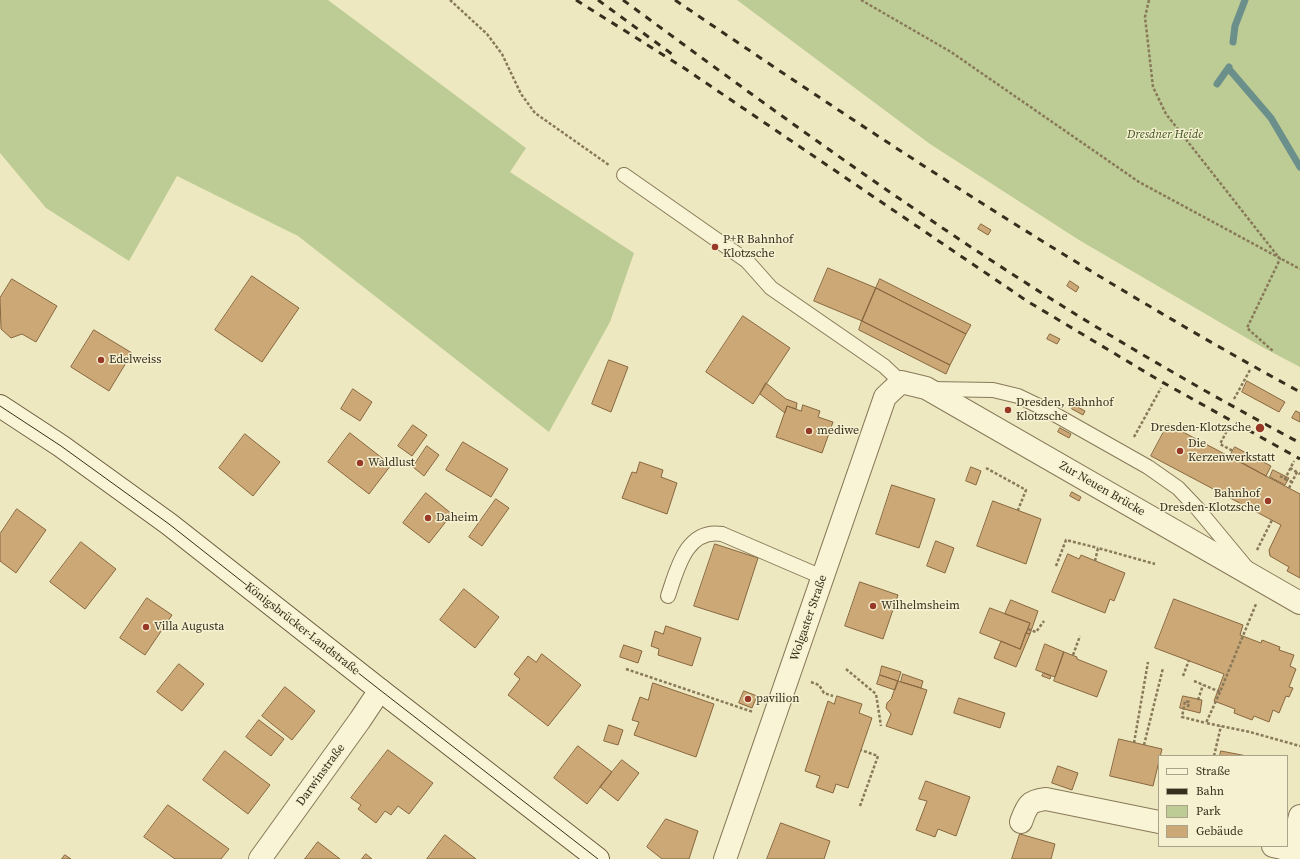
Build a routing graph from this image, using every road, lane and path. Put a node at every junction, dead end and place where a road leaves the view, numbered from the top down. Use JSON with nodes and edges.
{"nodes":[{"id":1,"x":450,"y":0,"type":"edge"},
{"id":2,"x":861,"y":0,"type":"edge"},
{"id":3,"x":1149,"y":0,"type":"edge"},
{"id":4,"x":624,"y":176,"type":"joint"},
{"id":5,"x":1280,"y":259,"type":"junction"},
{"id":6,"x":1300,"y":270,"type":"edge"},
{"id":7,"x":1273,"y":350,"type":"dead end"},
{"id":8,"x":1250,"y":370,"type":"dead end"},
{"id":9,"x":901,"y":382,"type":"junction"},
{"id":10,"x":926,"y":388,"type":"junction"},
{"id":11,"x":1161,"y":388,"type":"dead end"},
{"id":12,"x":1234,"y":399,"type":"dead end"},
{"id":13,"x":0,"y":406,"type":"edge"},
{"id":14,"x":1229,"y":427,"type":"dead end"},
{"id":15,"x":1131,"y":441,"type":"dead end"},
{"id":16,"x":1233,"y":451,"type":"dead end"},
{"id":17,"x":1294,"y":461,"type":"dead end"},
{"id":18,"x":986,"y":468,"type":"dead end"},
{"id":19,"x":1290,"y":468,"type":"junction"},
{"id":20,"x":1299,"y":473,"type":"edge"},
{"id":21,"x":1280,"y":476,"type":"dead end"},
{"id":22,"x":1285,"y":479,"type":"junction"},
{"id":23,"x":1292,"y":482,"type":"junction"},
{"id":24,"x":1289,"y":488,"type":"dead end"},
{"id":25,"x":1018,"y":510,"type":"dead end"},
{"id":26,"x":1272,"y":520,"type":"dead end"},
{"id":27,"x":1098,"y":548,"type":"junction"},
{"id":28,"x":1095,"y":562,"type":"dead end"},
{"id":29,"x":1155,"y":564,"type":"dead end"},
{"id":30,"x":1056,"y":566,"type":"dead end"},
{"id":31,"x":1254,"y":576,"type":"junction"},
{"id":32,"x":822,"y":577,"type":"junction"},
{"id":33,"x":668,"y":596,"type":"dead end"},
{"id":34,"x":1300,"y":603,"type":"edge"},
{"id":35,"x":1251,"y":613,"type":"dead end"},
{"id":36,"x":1044,"y":622,"type":"dead end"},
{"id":37,"x":1028,"y":629,"type":"dead end"},
{"id":38,"x":1080,"y":636,"type":"dead end"},
{"id":39,"x":1073,"y":655,"type":"dead end"},
{"id":40,"x":1189,"y":660,"type":"dead end"},
{"id":41,"x":1148,"y":662,"type":"dead end"},
{"id":42,"x":1163,"y":668,"type":"dead end"},
{"id":43,"x":626,"y":669,"type":"dead end"},
{"id":44,"x":846,"y":669,"type":"dead end"},
{"id":45,"x":1183,"y":676,"type":"dead end"},
{"id":46,"x":1194,"y":681,"type":"dead end"},
{"id":47,"x":1203,"y":685,"type":"junction"},
{"id":48,"x":380,"y":690,"type":"junction"},
{"id":49,"x":1220,"y":692,"type":"junction"},
{"id":50,"x":1198,"y":700,"type":"dead end"},
{"id":51,"x":1188,"y":707,"type":"dead end"},
{"id":52,"x":747,"y":710,"type":"dead end"},
{"id":53,"x":1206,"y":723,"type":"junction"},
{"id":54,"x":881,"y":726,"type":"dead end"},
{"id":55,"x":1221,"y":726,"type":"junction"},
{"id":56,"x":1134,"y":743,"type":"dead end"},
{"id":57,"x":1144,"y":745,"type":"dead end"},
{"id":58,"x":1300,"y":746,"type":"edge"},
{"id":59,"x":861,"y":750,"type":"dead end"},
{"id":60,"x":1214,"y":755,"type":"edge"},
{"id":61,"x":860,"y":806,"type":"dead end"},
{"id":62,"x":1300,"y":816,"type":"edge"},
{"id":63,"x":1021,"y":822,"type":"dead end"},
{"id":64,"x":1158,"y":822,"type":"edge"},
{"id":65,"x":1288,"y":845,"type":"edge"},
{"id":66,"x":260,"y":859,"type":"edge"},
{"id":67,"x":598,"y":859,"type":"edge"},
{"id":68,"x":725,"y":859,"type":"edge"}],
"edges":[{"from":1,"to":4,"type":"path"},
{"from":2,"to":5,"type":"path"},
{"from":3,"to":5,"type":"path"},
{"from":4,"to":9,"type":"lane"},
{"from":5,"to":6,"type":"path"},
{"from":5,"to":7,"type":"path"},
{"from":8,"to":12,"type":"path"},
{"from":9,"to":10,"type":"street","name":"Zur Neuen Brücke"},
{"from":9,"to":32,"type":"street","name":"Wolgaster Straße"},
{"from":10,"to":31,"type":"street","name":"Zur Neuen Brücke"},
{"from":10,"to":31,"type":"lane"},
{"from":11,"to":15,"type":"path"},
{"from":13,"to":48,"type":"street","name":"Königsbrücker Landstraße"},
{"from":14,"to":16,"type":"path"},
{"from":17,"to":19,"type":"path"},
{"from":18,"to":25,"type":"path"},
{"from":19,"to":20,"type":"path"},
{"from":19,"to":22,"type":"path"},
{"from":20,"to":23,"type":"path"},
{"from":21,"to":22,"type":"path"},
{"from":22,"to":23,"type":"path"},
{"from":23,"to":24,"type":"path"},
{"from":26,"to":31,"type":"path"},
{"from":27,"to":28,"type":"path"},
{"from":27,"to":29,"type":"path"},
{"from":27,"to":30,"type":"path"},
{"from":31,"to":34,"type":"street","name":"Zur Neuen Brücke"},
{"from":32,"to":33,"type":"lane"},
{"from":32,"to":68,"type":"street","name":"Wolgaster Straße"},
{"from":35,"to":49,"type":"path"},
{"from":36,"to":37,"type":"path"},
{"from":38,"to":39,"type":"path"},
{"from":40,"to":45,"type":"path"},
{"from":41,"to":56,"type":"path"},
{"from":42,"to":57,"type":"path"},
{"from":43,"to":52,"type":"path"},
{"from":44,"to":54,"type":"path"},
{"from":46,"to":47,"type":"path"},
{"from":47,"to":49,"type":"path"},
{"from":47,"to":50,"type":"path"},
{"from":48,"to":66,"type":"street","name":"Darwinstraße"},
{"from":48,"to":67,"type":"street","name":"Königsbrücker Landstraße"},
{"from":49,"to":53,"type":"path"},
{"from":51,"to":53,"type":"path"},
{"from":53,"to":55,"type":"path"},
{"from":55,"to":58,"type":"path"},
{"from":55,"to":60,"type":"path"},
{"from":59,"to":61,"type":"path"},
{"from":62,"to":65,"type":"street"},
{"from":63,"to":64,"type":"street"}]}
